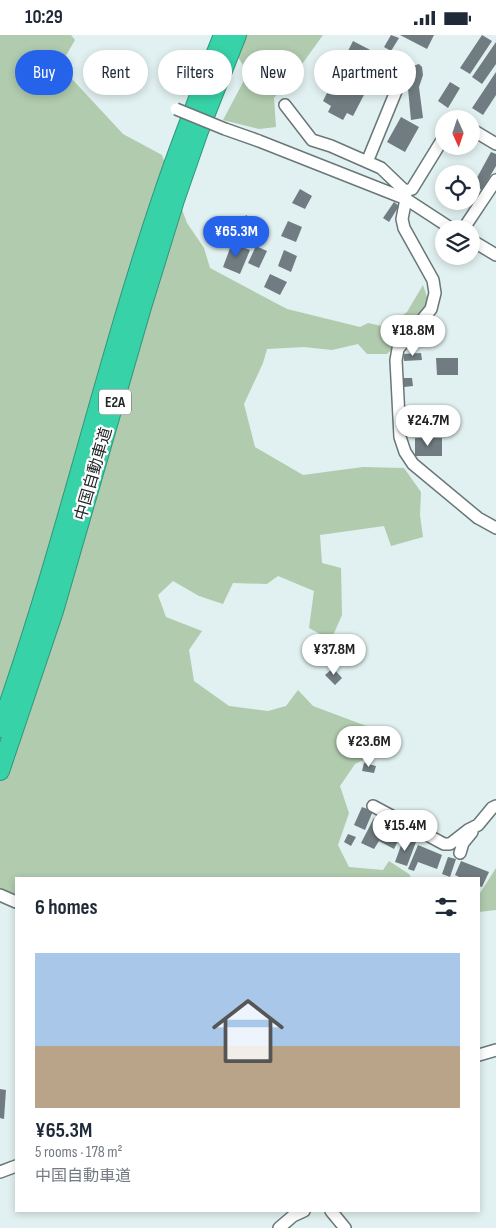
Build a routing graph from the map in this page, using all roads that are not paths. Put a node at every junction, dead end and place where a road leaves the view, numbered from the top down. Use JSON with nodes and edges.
{"nodes":[{"id":1,"x":223,"y":35,"type":"edge"},
{"id":2,"x":237,"y":35,"type":"edge"},
{"id":3,"x":394,"y":95,"type":"edge"},
{"id":4,"x":286,"y":105,"type":"dead end"},
{"id":5,"x":176,"y":109,"type":"dead end"},
{"id":6,"x":480,"y":134,"type":"edge"},
{"id":7,"x":496,"y":144,"type":"edge"},
{"id":8,"x":435,"y":152,"type":"edge"},
{"id":9,"x":367,"y":162,"type":"junction"},
{"id":10,"x":496,"y":180,"type":"edge"},
{"id":11,"x":406,"y":195,"type":"junction"},
{"id":12,"x":440,"y":220,"type":"edge"},
{"id":13,"x":469,"y":220,"type":"edge"},
{"id":14,"x":480,"y":245,"type":"edge"},
{"id":15,"x":496,"y":255,"type":"edge"},
{"id":16,"x":496,"y":528,"type":"edge"},
{"id":17,"x":0,"y":728,"type":"edge"},
{"id":18,"x":0,"y":771,"type":"edge"},
{"id":19,"x":373,"y":806,"type":"dead end"},
{"id":20,"x":496,"y":806,"type":"edge"},
{"id":21,"x":478,"y":825,"type":"junction"},
{"id":22,"x":460,"y":853,"type":"dead end"},
{"id":23,"x":0,"y":895,"type":"edge"},
{"id":24,"x":15,"y":902,"type":"edge"},
{"id":25,"x":496,"y":1049,"type":"edge"},
{"id":26,"x":480,"y":1055,"type":"edge"},
{"id":27,"x":15,"y":1166,"type":"edge"},
{"id":28,"x":0,"y":1172,"type":"edge"},
{"id":29,"x":302,"y":1212,"type":"edge"},
{"id":30,"x":332,"y":1212,"type":"edge"},
{"id":31,"x":279,"y":1228,"type":"edge"},
{"id":32,"x":345,"y":1228,"type":"edge"}],
"edges":[{"from":1,"to":17,"type":"highway","name":"中国自動車道","number":"E2A"},
{"from":2,"to":18,"type":"highway","name":"中国自動車道","number":"E2A"},
{"from":3,"to":9,"type":"street"},
{"from":4,"to":9,"type":"street"},
{"from":5,"to":11,"type":"street","bridge":true},
{"from":6,"to":7,"type":"street"},
{"from":8,"to":11,"type":"street"},
{"from":9,"to":11,"type":"street"},
{"from":10,"to":13,"type":"street"},
{"from":11,"to":12,"type":"street"},
{"from":11,"to":16,"type":"street"},
{"from":14,"to":15,"type":"street"},
{"from":19,"to":21,"type":"street"},
{"from":20,"to":21,"type":"street"},
{"from":21,"to":22,"type":"street"},
{"from":23,"to":24,"type":"street"},
{"from":25,"to":26,"type":"street"},
{"from":27,"to":28,"type":"street"},
{"from":29,"to":31,"type":"street"},
{"from":30,"to":32,"type":"street"}]}
